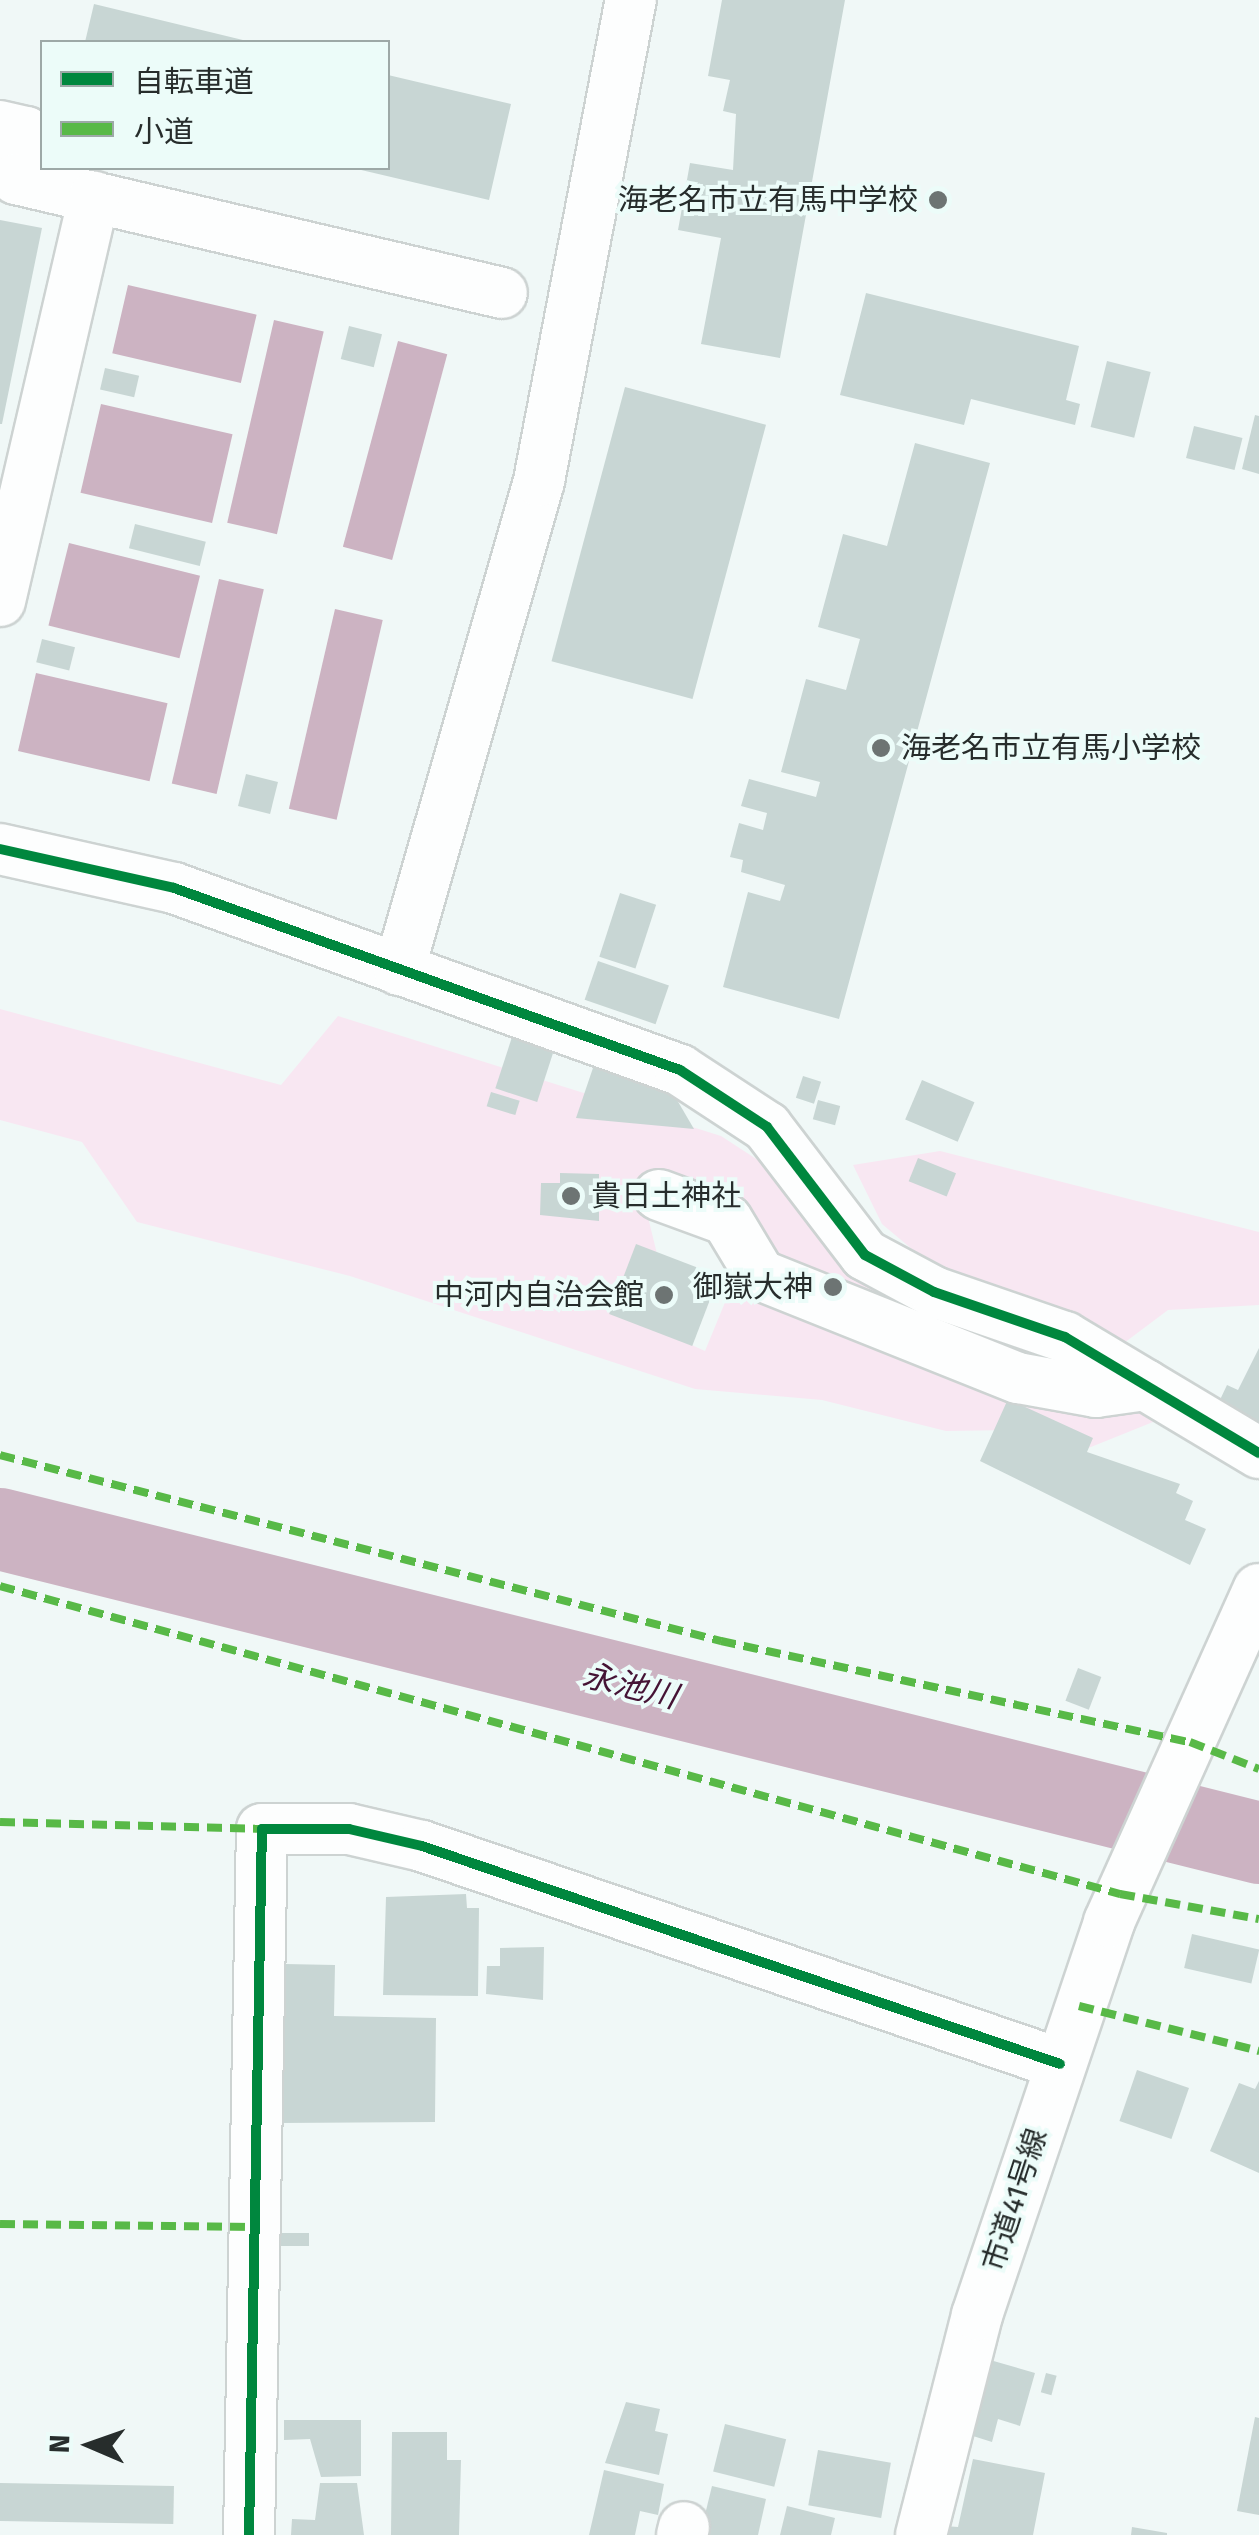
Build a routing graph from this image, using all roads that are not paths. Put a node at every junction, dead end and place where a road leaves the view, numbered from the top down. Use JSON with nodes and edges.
{"nodes":[{"id":1,"x":631,"y":0,"type":"edge"},
{"id":2,"x":0,"y":126,"type":"edge"},
{"id":3,"x":94,"y":196,"type":"junction"},
{"id":4,"x":502,"y":293,"type":"dead end"},
{"id":5,"x":0,"y":601,"type":"edge"},
{"id":6,"x":0,"y":848,"type":"edge"},
{"id":7,"x":399,"y":970,"type":"junction"},
{"id":8,"x":658,"y":1195,"type":"dead end"},
{"id":9,"x":1146,"y":1385,"type":"junction"},
{"id":10,"x":1259,"y":1454,"type":"edge"},
{"id":11,"x":1259,"y":1589,"type":"edge"},
{"id":12,"x":1060,"y":2064,"type":"junction"},
{"id":13,"x":249,"y":2535,"type":"edge"},
{"id":14,"x":921,"y":2535,"type":"edge"}],
"edges":[{"from":1,"to":7,"type":"street"},
{"from":2,"to":3,"type":"street"},
{"from":3,"to":4,"type":"street"},
{"from":3,"to":5,"type":"street"},
{"from":6,"to":7,"type":"street"},
{"from":7,"to":9,"type":"street"},
{"from":8,"to":9,"type":"street"},
{"from":9,"to":10,"type":"street"},
{"from":11,"to":12,"type":"street","name":"市道41号線"},
{"from":12,"to":13,"type":"street"},
{"from":12,"to":14,"type":"street","name":"市道41号線"}]}
